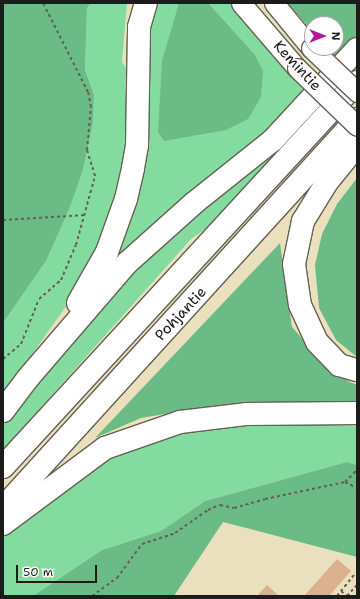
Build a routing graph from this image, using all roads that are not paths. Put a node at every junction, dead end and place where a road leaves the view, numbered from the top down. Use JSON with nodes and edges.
{"nodes":[{"id":1,"x":146,"y":3,"type":"edge"},
{"id":2,"x":241,"y":3,"type":"edge"},
{"id":3,"x":274,"y":3,"type":"edge"},
{"id":4,"x":304,"y":39,"type":"edge"},
{"id":5,"x":357,"y":49,"type":"edge"},
{"id":6,"x":320,"y":56,"type":"edge"},
{"id":7,"x":357,"y":82,"type":"edge"},
{"id":8,"x":357,"y":92,"type":"edge"},
{"id":9,"x":357,"y":119,"type":"edge"},
{"id":10,"x":357,"y":126,"type":"edge"},
{"id":11,"x":357,"y":145,"type":"edge"},
{"id":12,"x":357,"y":370,"type":"edge"},
{"id":13,"x":28,"y":378,"type":"junction"},
{"id":14,"x":3,"y":411,"type":"edge"},
{"id":15,"x":357,"y":413,"type":"edge"},
{"id":16,"x":3,"y":468,"type":"edge"},
{"id":17,"x":3,"y":508,"type":"edge"},
{"id":18,"x":3,"y":524,"type":"edge"}],
"edges":[{"from":1,"to":13,"type":"highway"},
{"from":2,"to":10,"type":"main road","name":"Kemintie","bridge":true},
{"from":3,"to":4,"type":"main road","name":"Kemintie"},
{"from":5,"to":13,"type":"highway"},
{"from":6,"to":8,"type":"main road","name":"Kemintie","bridge":true},
{"from":7,"to":16,"type":"highway","name":"Pohjantie"},
{"from":9,"to":17,"type":"highway","name":"Pohjantie"},
{"from":11,"to":12,"type":"highway"},
{"from":13,"to":14,"type":"highway"},
{"from":15,"to":18,"type":"highway"}]}
